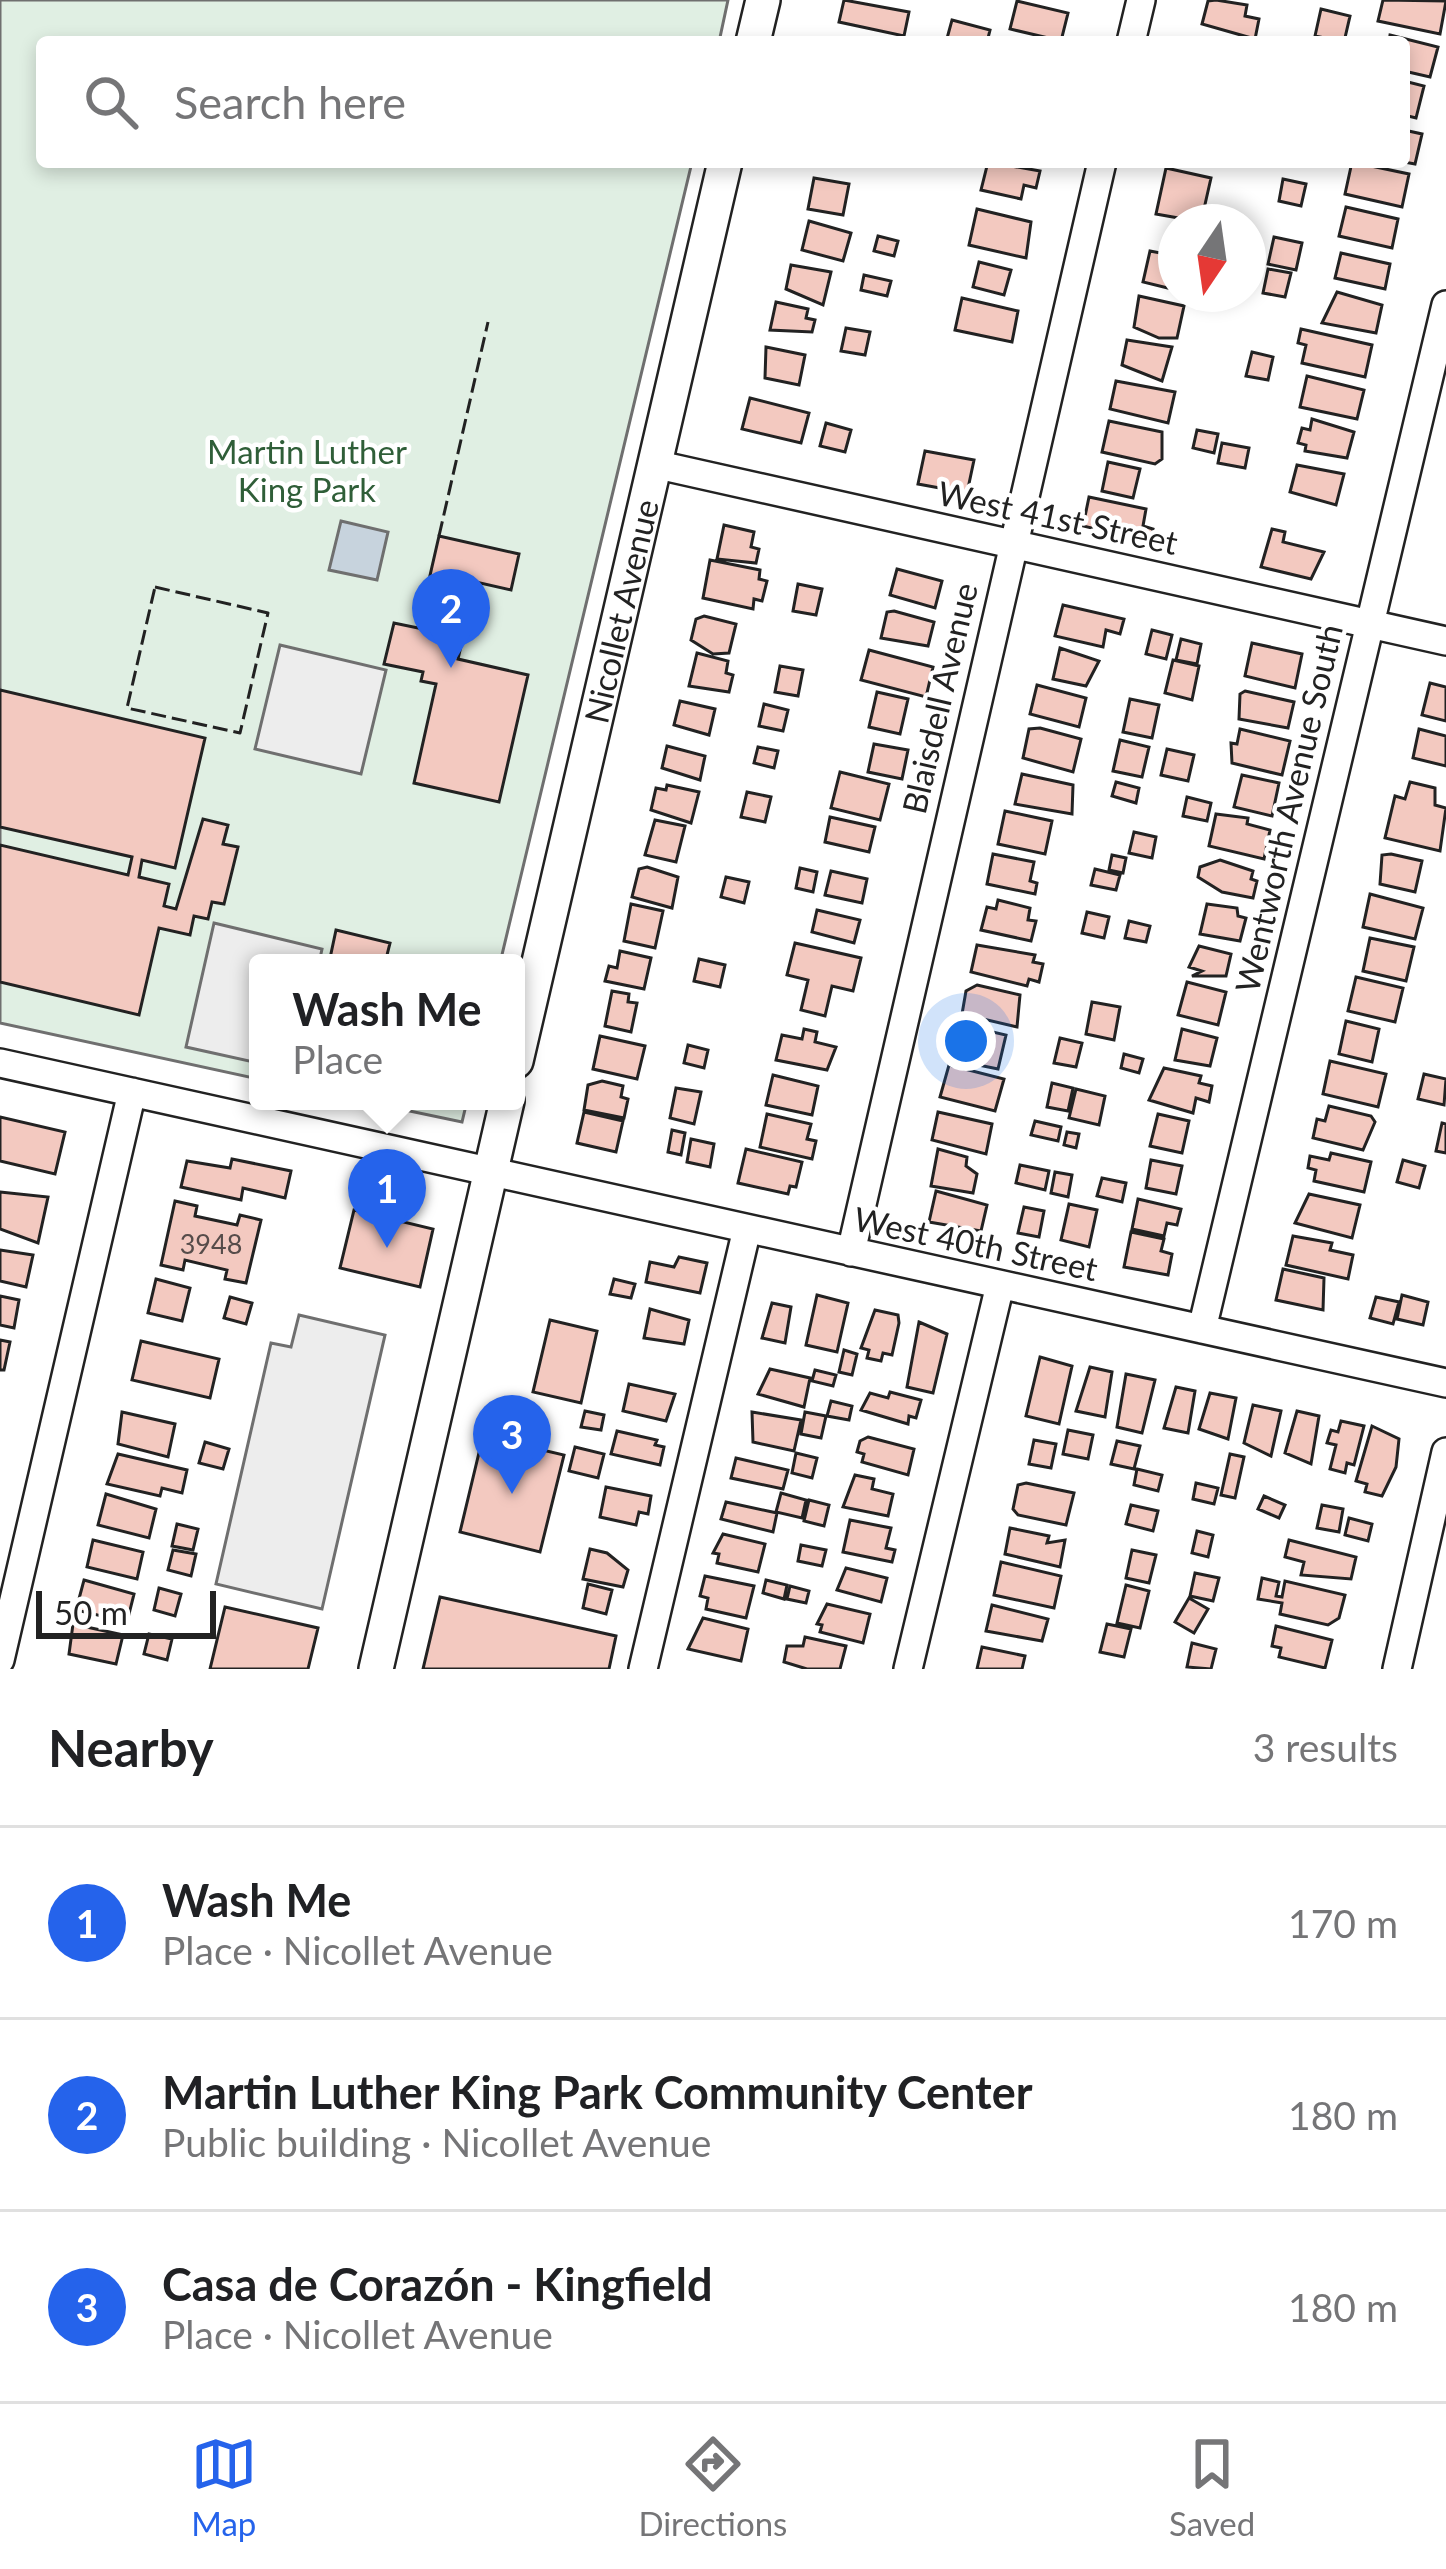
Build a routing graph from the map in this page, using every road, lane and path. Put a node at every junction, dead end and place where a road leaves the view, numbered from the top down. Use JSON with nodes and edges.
{"nodes":[{"id":1,"x":763,"y":0,"type":"edge"},
{"id":2,"x":1141,"y":0,"type":"edge"},
{"id":3,"x":754,"y":36,"type":"edge"},
{"id":4,"x":1132,"y":36,"type":"edge"},
{"id":5,"x":724,"y":168,"type":"edge"},
{"id":6,"x":1101,"y":168,"type":"edge"},
{"id":7,"x":1446,"y":304,"type":"edge"},
{"id":8,"x":654,"y":464,"type":"junction"},
{"id":9,"x":1010,"y":544,"type":"junction"},
{"id":10,"x":1369,"y":623,"type":"junction"},
{"id":11,"x":1446,"y":641,"type":"edge"},
{"id":12,"x":525,"y":1022,"type":"edge"},
{"id":13,"x":0,"y":1063,"type":"edge"},
{"id":14,"x":132,"y":1092,"type":"junction"},
{"id":15,"x":505,"y":1110,"type":"edge"},
{"id":16,"x":490,"y":1170,"type":"junction"},
{"id":17,"x":747,"y":1229,"type":"junction"},
{"id":18,"x":851,"y":1252,"type":"junction"},
{"id":19,"x":1000,"y":1285,"type":"junction"},
{"id":20,"x":1202,"y":1330,"type":"junction"},
{"id":21,"x":1446,"y":1383,"type":"edge"},
{"id":22,"x":1446,"y":1452,"type":"edge"},
{"id":23,"x":0,"y":1660,"type":"edge"},
{"id":24,"x":376,"y":1669,"type":"edge"},
{"id":25,"x":644,"y":1669,"type":"edge"},
{"id":26,"x":908,"y":1669,"type":"edge"},
{"id":27,"x":1396,"y":1669,"type":"edge"}],
"edges":[{"from":1,"to":3,"type":"main road"},
{"from":2,"to":4,"type":"street"},
{"from":5,"to":8,"type":"main road","name":"Nicollet Avenue"},
{"from":6,"to":9,"type":"street","name":"Blaisdell Avenue"},
{"from":7,"to":10,"type":"street","name":"Wentworth Avenue South"},
{"from":8,"to":9,"type":"street","name":"West 41st Street"},
{"from":8,"to":12,"type":"main road","name":"Nicollet Avenue"},
{"from":9,"to":10,"type":"street","name":"West 41st Street"},
{"from":9,"to":18,"type":"street","name":"Blaisdell Avenue"},
{"from":10,"to":11,"type":"street","name":"West 41st Street"},
{"from":10,"to":20,"type":"street","name":"Wentworth Avenue South"},
{"from":13,"to":14,"type":"street","name":"West 40th Street"},
{"from":14,"to":16,"type":"street","name":"West 40th Street"},
{"from":14,"to":23,"type":"street"},
{"from":15,"to":16,"type":"main road"},
{"from":16,"to":17,"type":"street","name":"West 40th Street"},
{"from":16,"to":24,"type":"main road"},
{"from":17,"to":18,"type":"street","name":"West 40th Street"},
{"from":17,"to":25,"type":"street"},
{"from":18,"to":19,"type":"street","name":"West 40th Street"},
{"from":19,"to":20,"type":"street","name":"West 40th Street"},
{"from":19,"to":26,"type":"street"},
{"from":20,"to":21,"type":"street","name":"West 40th Street"},
{"from":22,"to":27,"type":"street"}]}
